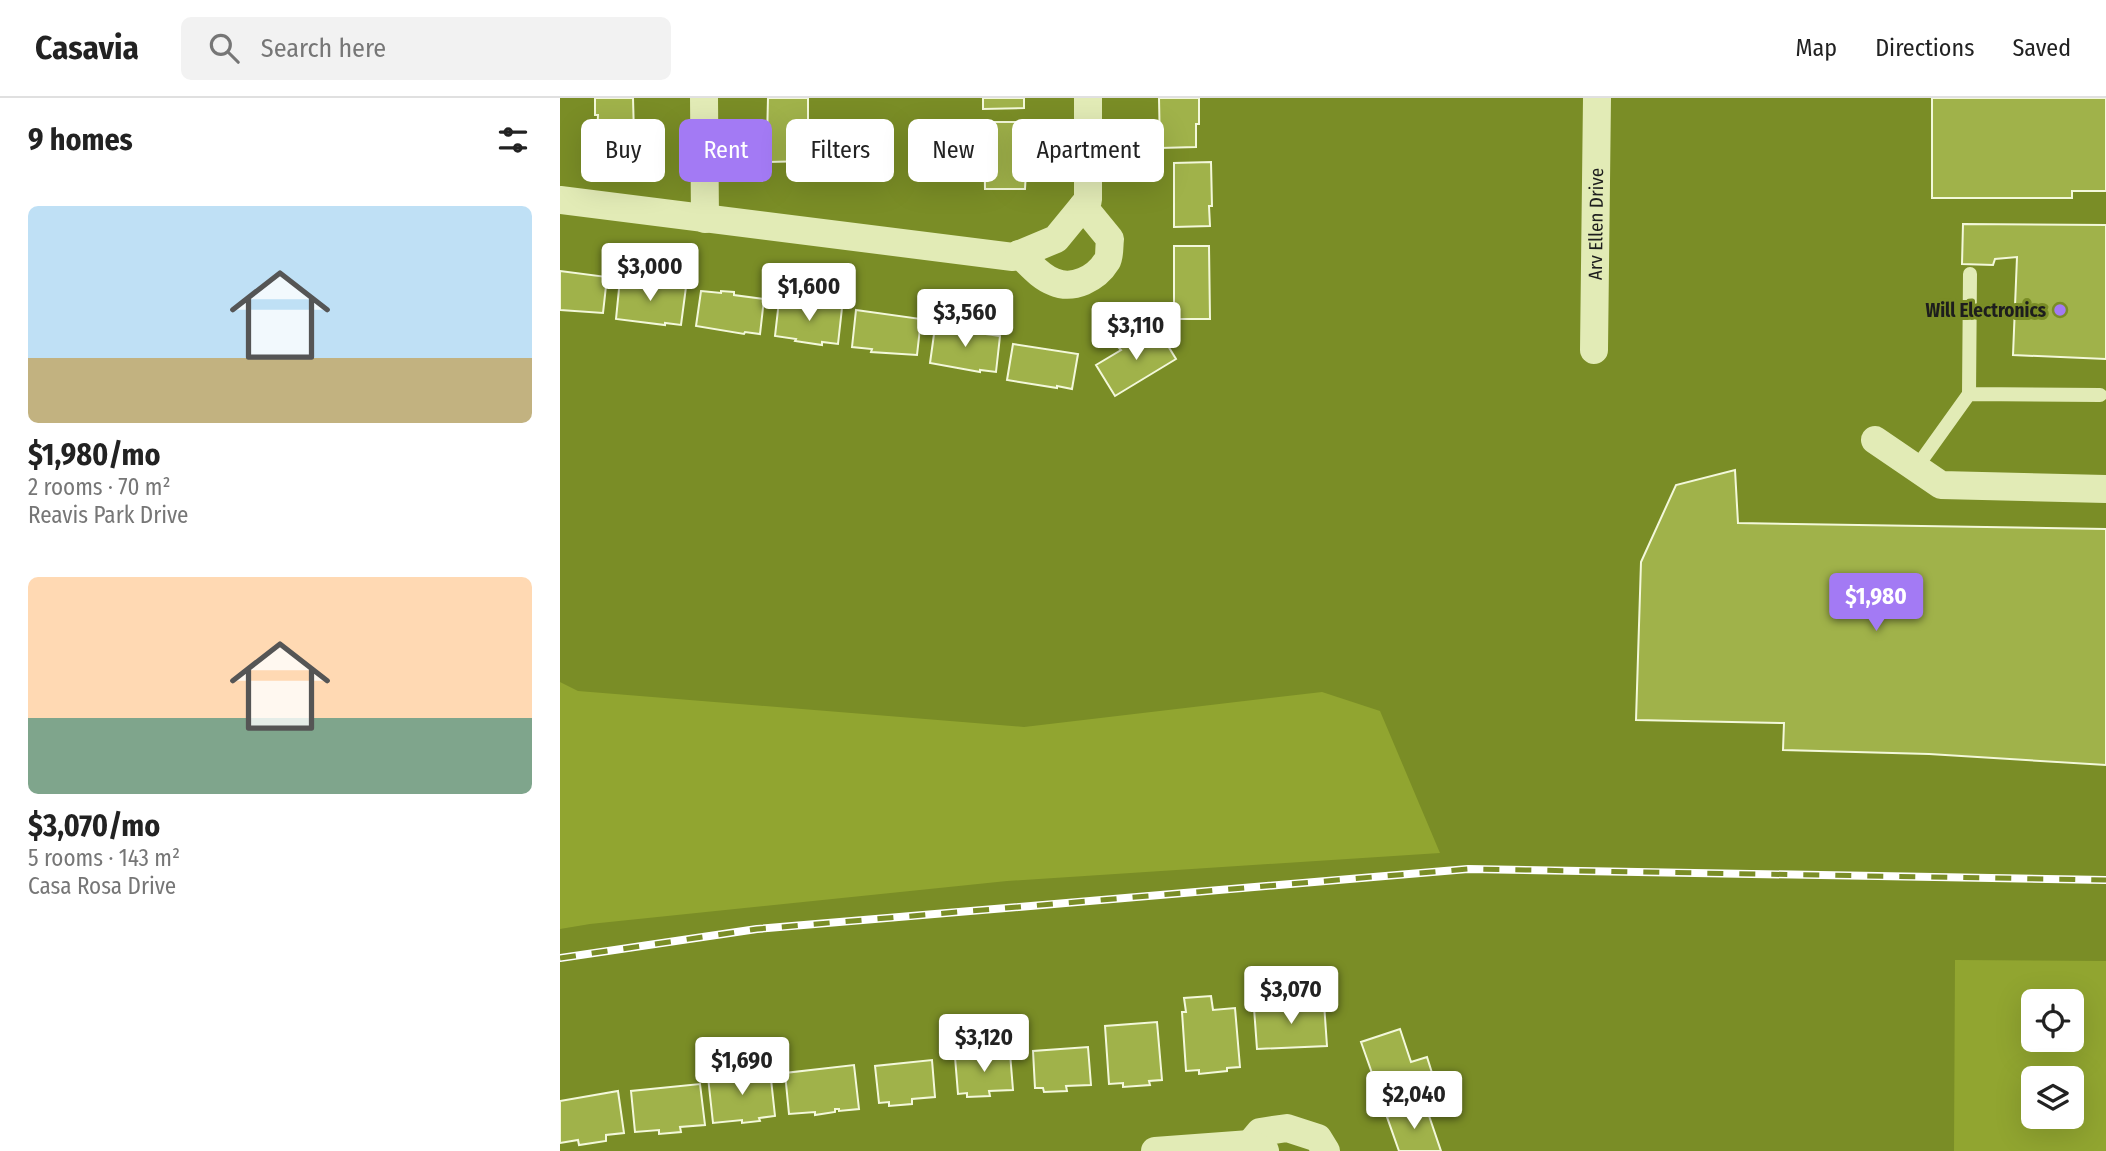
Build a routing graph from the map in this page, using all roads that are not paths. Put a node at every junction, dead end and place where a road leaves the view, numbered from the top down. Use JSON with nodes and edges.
{"nodes":[{"id":1,"x":704,"y":98,"type":"edge"},
{"id":2,"x":1088,"y":98,"type":"edge"},
{"id":3,"x":1597,"y":98,"type":"edge"},
{"id":4,"x":560,"y":200,"type":"edge"},
{"id":5,"x":1083,"y":206,"type":"junction"},
{"id":6,"x":705,"y":219,"type":"junction"},
{"id":7,"x":1019,"y":254,"type":"junction"},
{"id":8,"x":1970,"y":274,"type":"dead end"},
{"id":9,"x":1594,"y":350,"type":"dead end"},
{"id":10,"x":1969,"y":394,"type":"junction"},
{"id":11,"x":2100,"y":395,"type":"dead end"},
{"id":12,"x":1875,"y":440,"type":"dead end"},
{"id":13,"x":1916,"y":468,"type":"junction"},
{"id":14,"x":2106,"y":489,"type":"edge"},
{"id":15,"x":1257,"y":1147,"type":"edge"},
{"id":16,"x":1155,"y":1151,"type":"edge"},
{"id":17,"x":1326,"y":1151,"type":"edge"}],
"edges":[{"from":1,"to":6,"type":"street"},
{"from":2,"to":5,"type":"street"},
{"from":3,"to":9,"type":"street","name":"Arv Ellen Drive"},
{"from":4,"to":6,"type":"street"},
{"from":5,"to":7,"type":"street"},
{"from":5,"to":7,"type":"street"},
{"from":6,"to":7,"type":"street"},
{"from":8,"to":10,"type":"lane"},
{"from":10,"to":11,"type":"lane"},
{"from":10,"to":13,"type":"lane"},
{"from":12,"to":13,"type":"street"},
{"from":13,"to":14,"type":"street"},
{"from":15,"to":16,"type":"street"},
{"from":15,"to":17,"type":"street"}]}
